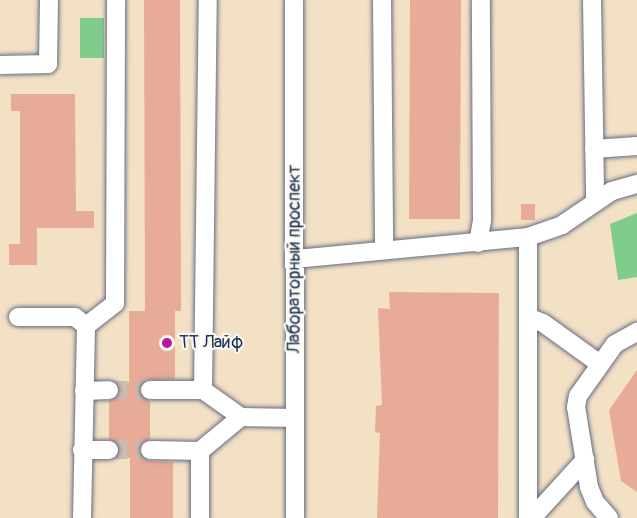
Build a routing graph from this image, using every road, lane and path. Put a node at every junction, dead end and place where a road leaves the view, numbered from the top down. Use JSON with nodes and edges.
{"nodes":[{"id":1,"x":49,"y":0,"type":"edge"},
{"id":2,"x":116,"y":0,"type":"edge"},
{"id":3,"x":208,"y":0,"type":"edge"},
{"id":4,"x":294,"y":0,"type":"edge"},
{"id":5,"x":382,"y":0,"type":"edge"},
{"id":6,"x":481,"y":0,"type":"edge"},
{"id":7,"x":592,"y":0,"type":"edge"},
{"id":8,"x":0,"y":65,"type":"edge"},
{"id":9,"x":637,"y":146,"type":"edge"},
{"id":10,"x":594,"y":149,"type":"junction"},
{"id":11,"x":637,"y":184,"type":"edge"},
{"id":12,"x":595,"y":202,"type":"junction"},
{"id":13,"x":528,"y":237,"type":"junction"},
{"id":14,"x":478,"y":243,"type":"junction"},
{"id":15,"x":384,"y":250,"type":"junction"},
{"id":16,"x":295,"y":259,"type":"junction"},
{"id":17,"x":18,"y":317,"type":"dead end"},
{"id":18,"x":528,"y":317,"type":"junction"},
{"id":19,"x":86,"y":326,"type":"junction"},
{"id":20,"x":637,"y":332,"type":"edge"},
{"id":21,"x":600,"y":364,"type":"junction"},
{"id":22,"x":109,"y":390,"type":"tunnel mouth"},
{"id":23,"x":150,"y":390,"type":"tunnel mouth"},
{"id":24,"x":203,"y":390,"type":"junction"},
{"id":25,"x":84,"y":391,"type":"junction"},
{"id":26,"x":241,"y":417,"type":"junction"},
{"id":27,"x":295,"y":418,"type":"junction"},
{"id":28,"x":82,"y":450,"type":"junction"},
{"id":29,"x":109,"y":450,"type":"tunnel mouth"},
{"id":30,"x":150,"y":450,"type":"tunnel mouth"},
{"id":31,"x":200,"y":451,"type":"junction"},
{"id":32,"x":585,"y":460,"type":"junction"},
{"id":33,"x":82,"y":518,"type":"edge"},
{"id":34,"x":200,"y":518,"type":"edge"},
{"id":35,"x":295,"y":518,"type":"edge"},
{"id":36,"x":530,"y":518,"type":"edge"},
{"id":37,"x":609,"y":518,"type":"edge"}],
"edges":[{"from":1,"to":8,"type":"street"},
{"from":2,"to":19,"type":"street"},
{"from":3,"to":24,"type":"street"},
{"from":4,"to":16,"type":"street","name":"Лабораторный проспект"},
{"from":5,"to":15,"type":"street"},
{"from":6,"to":14,"type":"street"},
{"from":7,"to":10,"type":"street"},
{"from":9,"to":10,"type":"street"},
{"from":10,"to":12,"type":"street"},
{"from":11,"to":12,"type":"street"},
{"from":12,"to":13,"type":"street"},
{"from":13,"to":14,"type":"street"},
{"from":13,"to":18,"type":"street"},
{"from":14,"to":15,"type":"street"},
{"from":15,"to":16,"type":"street"},
{"from":16,"to":27,"type":"street","name":"Лабораторный проспект"},
{"from":17,"to":19,"type":"street"},
{"from":18,"to":21,"type":"street"},
{"from":18,"to":36,"type":"street"},
{"from":19,"to":25,"type":"street"},
{"from":20,"to":21,"type":"street"},
{"from":21,"to":32,"type":"street"},
{"from":22,"to":25,"type":"street"},
{"from":23,"to":24,"type":"street"},
{"from":24,"to":26,"type":"street"},
{"from":25,"to":28,"type":"street"},
{"from":26,"to":27,"type":"street"},
{"from":26,"to":31,"type":"street"},
{"from":27,"to":35,"type":"street","name":"Лабораторный проспект"},
{"from":28,"to":29,"type":"street"},
{"from":28,"to":33,"type":"street"},
{"from":30,"to":31,"type":"street"},
{"from":31,"to":34,"type":"street"},
{"from":32,"to":36,"type":"street"},
{"from":32,"to":37,"type":"street"}]}
